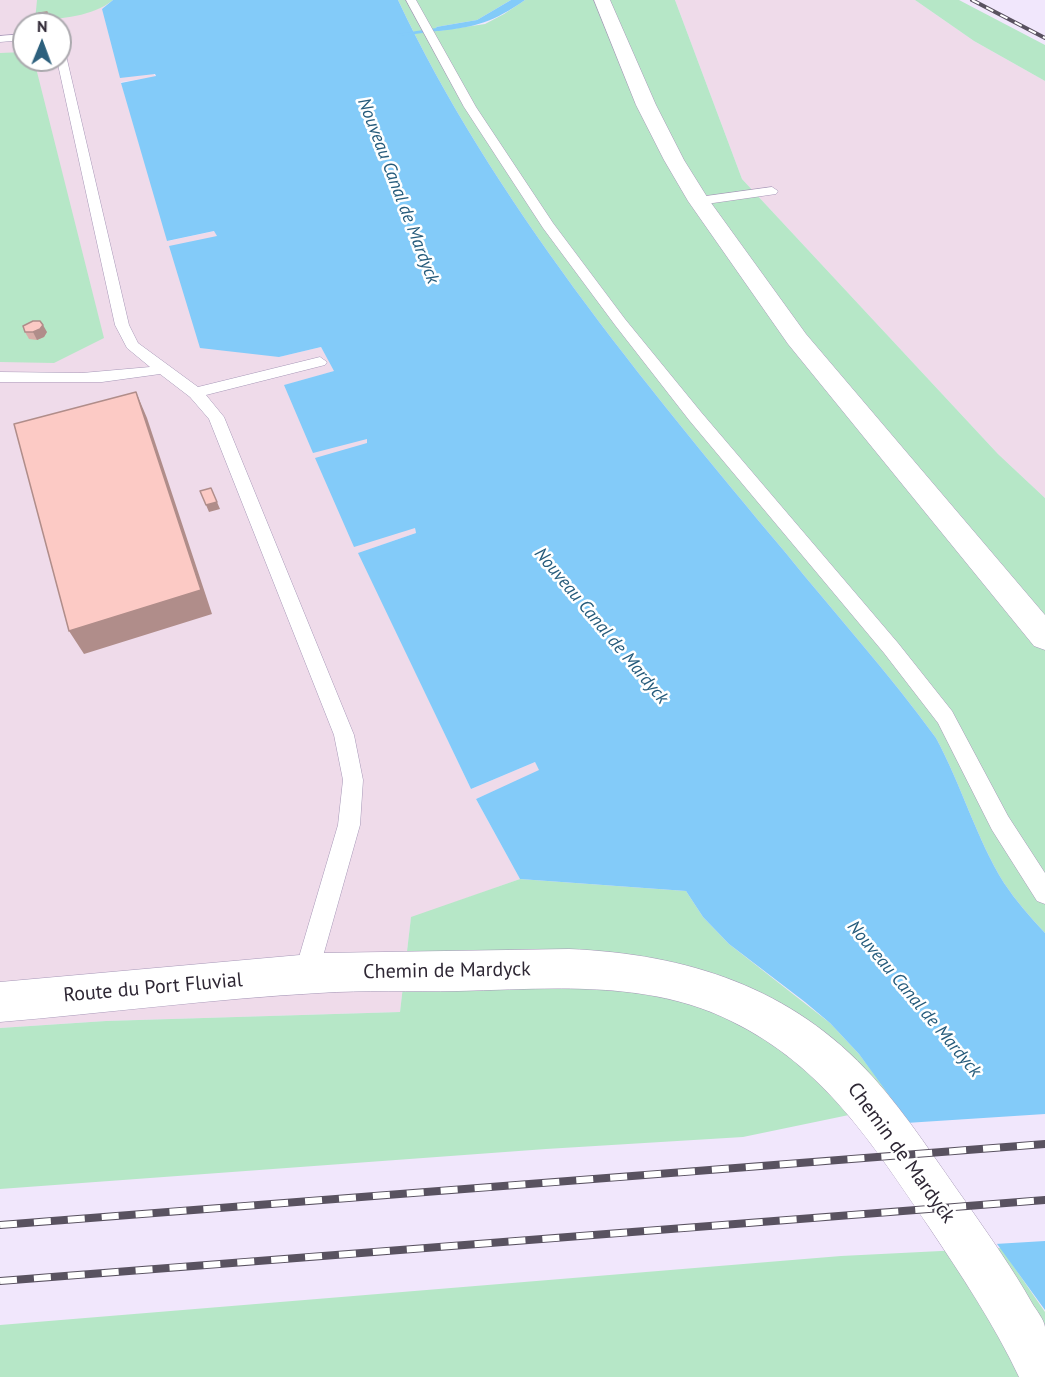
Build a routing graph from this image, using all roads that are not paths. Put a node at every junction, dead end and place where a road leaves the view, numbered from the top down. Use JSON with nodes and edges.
{"nodes":[{"id":1,"x":411,"y":0,"type":"edge"},
{"id":2,"x":602,"y":0,"type":"edge"},
{"id":3,"x":65,"y":72,"type":"edge"},
{"id":4,"x":772,"y":191,"type":"dead end"},
{"id":5,"x":699,"y":201,"type":"junction"},
{"id":6,"x":320,"y":362,"type":"dead end"},
{"id":7,"x":162,"y":369,"type":"junction"},
{"id":8,"x":0,"y":377,"type":"edge"},
{"id":9,"x":195,"y":393,"type":"junction"},
{"id":10,"x":1045,"y":637,"type":"edge"},
{"id":11,"x":1045,"y":893,"type":"edge"},
{"id":12,"x":306,"y":974,"type":"junction"},
{"id":13,"x":0,"y":1002,"type":"edge"},
{"id":14,"x":1045,"y":1377,"type":"edge"}],
"edges":[{"from":1,"to":11,"type":"lane"},
{"from":2,"to":5,"type":"street"},
{"from":3,"to":7,"type":"lane"},
{"from":4,"to":5,"type":"lane"},
{"from":5,"to":10,"type":"street"},
{"from":6,"to":9,"type":"lane"},
{"from":7,"to":8,"type":"lane"},
{"from":7,"to":9,"type":"lane"},
{"from":9,"to":12,"type":"lane"},
{"from":12,"to":13,"type":"street","name":"Route du Port Fluvial"},
{"from":12,"to":14,"type":"street","name":"Chemin de Mardyck"}]}
